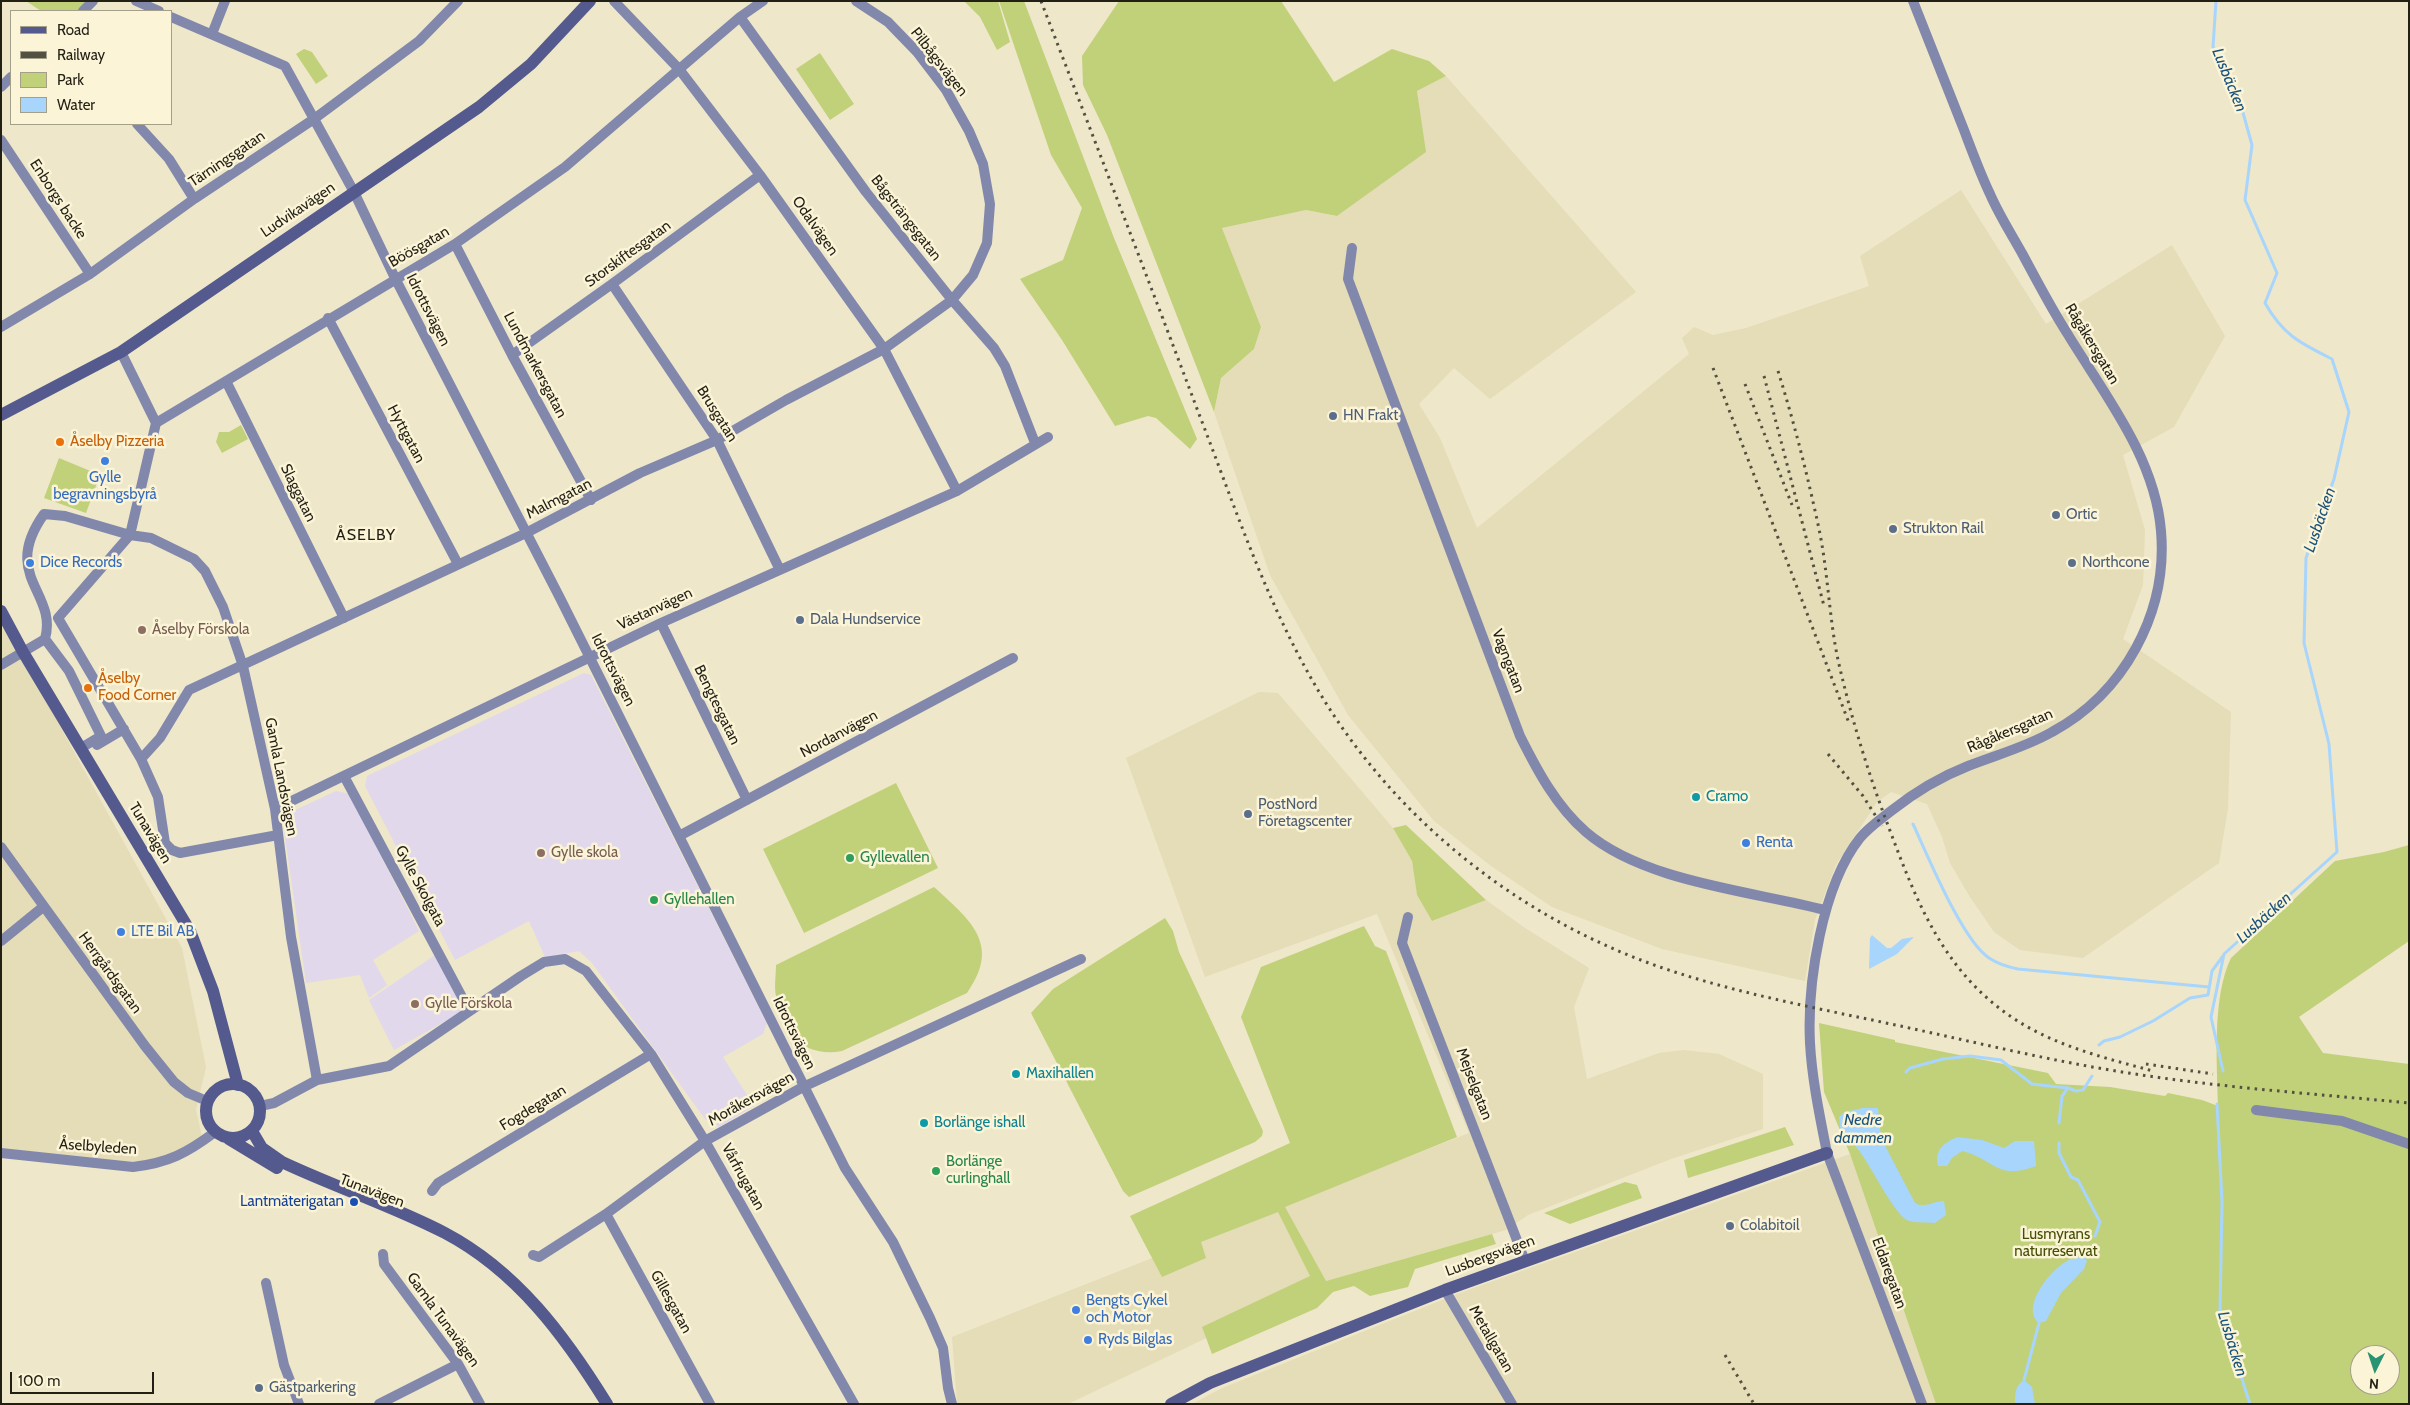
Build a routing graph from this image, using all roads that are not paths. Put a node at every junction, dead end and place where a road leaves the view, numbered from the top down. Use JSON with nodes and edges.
{"nodes":[{"id":1,"x":93,"y":1,"type":"edge"},
{"id":2,"x":136,"y":1,"type":"edge"},
{"id":3,"x":225,"y":1,"type":"edge"},
{"id":4,"x":458,"y":1,"type":"edge"},
{"id":5,"x":590,"y":1,"type":"edge"},
{"id":6,"x":614,"y":1,"type":"edge"},
{"id":7,"x":763,"y":1,"type":"edge"},
{"id":8,"x":856,"y":1,"type":"edge"},
{"id":9,"x":1913,"y":1,"type":"edge"},
{"id":10,"x":84,"y":10,"type":"edge"},
{"id":11,"x":157,"y":10,"type":"edge"},
{"id":12,"x":740,"y":16,"type":"junction"},
{"id":13,"x":172,"y":17,"type":"edge"},
{"id":14,"x":212,"y":34,"type":"junction"},
{"id":15,"x":678,"y":70,"type":"junction"},
{"id":16,"x":314,"y":119,"type":"junction"},
{"id":17,"x":138,"y":125,"type":"edge"},
{"id":18,"x":1,"y":140,"type":"edge"},
{"id":19,"x":760,"y":175,"type":"junction"},
{"id":20,"x":354,"y":192,"type":"junction"},
{"id":21,"x":194,"y":199,"type":"junction"},
{"id":22,"x":455,"y":244,"type":"junction"},
{"id":23,"x":1352,"y":248,"type":"dead end"},
{"id":24,"x":90,"y":274,"type":"junction"},
{"id":25,"x":395,"y":278,"type":"junction"},
{"id":26,"x":612,"y":284,"type":"junction"},
{"id":27,"x":952,"y":300,"type":"junction"},
{"id":28,"x":328,"y":318,"type":"junction"},
{"id":29,"x":2,"y":323,"type":"edge"},
{"id":30,"x":884,"y":349,"type":"junction"},
{"id":31,"x":121,"y":352,"type":"junction"},
{"id":32,"x":512,"y":354,"type":"junction"},
{"id":33,"x":226,"y":381,"type":"junction"},
{"id":34,"x":1,"y":415,"type":"edge"},
{"id":35,"x":156,"y":423,"type":"junction"},
{"id":36,"x":1048,"y":437,"type":"dead end"},
{"id":37,"x":717,"y":440,"type":"junction"},
{"id":38,"x":1035,"y":443,"type":"junction"},
{"id":39,"x":957,"y":491,"type":"junction"},
{"id":40,"x":591,"y":500,"type":"junction"},
{"id":41,"x":22,"y":533,"type":"dead end"},
{"id":42,"x":526,"y":533,"type":"junction"},
{"id":43,"x":130,"y":535,"type":"junction"},
{"id":44,"x":458,"y":564,"type":"junction"},
{"id":45,"x":779,"y":568,"type":"junction"},
{"id":46,"x":25,"y":592,"type":"dead end"},
{"id":47,"x":1,"y":611,"type":"edge"},
{"id":48,"x":344,"y":618,"type":"junction"},
{"id":49,"x":661,"y":623,"type":"junction"},
{"id":50,"x":46,"y":639,"type":"junction"},
{"id":51,"x":23,"y":652,"type":"junction"},
{"id":52,"x":589,"y":657,"type":"junction"},
{"id":53,"x":1013,"y":658,"type":"dead end"},
{"id":54,"x":1,"y":665,"type":"edge"},
{"id":55,"x":243,"y":666,"type":"junction"},
{"id":56,"x":124,"y":730,"type":"junction"},
{"id":57,"x":82,"y":751,"type":"junction"},
{"id":58,"x":141,"y":758,"type":"junction"},
{"id":59,"x":344,"y":776,"type":"junction"},
{"id":60,"x":747,"y":800,"type":"junction"},
{"id":61,"x":274,"y":809,"type":"junction"},
{"id":62,"x":278,"y":835,"type":"junction"},
{"id":63,"x":679,"y":836,"type":"junction"},
{"id":64,"x":1,"y":847,"type":"edge"},
{"id":65,"x":43,"y":907,"type":"junction"},
{"id":66,"x":1825,"y":910,"type":"junction"},
{"id":67,"x":1408,"y":917,"type":"dead end"},
{"id":68,"x":1,"y":941,"type":"edge"},
{"id":69,"x":1082,"y":959,"type":"dead end"},
{"id":70,"x":469,"y":1010,"type":"junction"},
{"id":71,"x":651,"y":1054,"type":"junction"},
{"id":72,"x":318,"y":1080,"type":"junction"},
{"id":73,"x":238,"y":1085,"type":"junction"},
{"id":74,"x":803,"y":1087,"type":"junction"},
{"id":75,"x":207,"y":1102,"type":"junction"},
{"id":76,"x":260,"y":1106,"type":"junction"},
{"id":77,"x":2256,"y":1110,"type":"dead end"},
{"id":78,"x":252,"y":1130,"type":"junction"},
{"id":79,"x":215,"y":1132,"type":"junction"},
{"id":80,"x":229,"y":1138,"type":"junction"},
{"id":81,"x":705,"y":1141,"type":"junction"},
{"id":82,"x":2409,"y":1144,"type":"edge"},
{"id":83,"x":1,"y":1153,"type":"edge"},
{"id":84,"x":1827,"y":1153,"type":"junction"},
{"id":85,"x":432,"y":1191,"type":"dead end"},
{"id":86,"x":606,"y":1214,"type":"junction"},
{"id":87,"x":383,"y":1254,"type":"dead end"},
{"id":88,"x":534,"y":1255,"type":"dead end"},
{"id":89,"x":1525,"y":1261,"type":"junction"},
{"id":90,"x":503,"y":1273,"type":"junction"},
{"id":91,"x":266,"y":1283,"type":"dead end"},
{"id":92,"x":1444,"y":1290,"type":"junction"},
{"id":93,"x":458,"y":1364,"type":"junction"},
{"id":94,"x":300,"y":1404,"type":"edge"},
{"id":95,"x":379,"y":1404,"type":"edge"},
{"id":96,"x":480,"y":1404,"type":"edge"},
{"id":97,"x":607,"y":1404,"type":"edge"},
{"id":98,"x":710,"y":1404,"type":"edge"},
{"id":99,"x":854,"y":1404,"type":"edge"},
{"id":100,"x":952,"y":1404,"type":"edge"},
{"id":101,"x":1171,"y":1404,"type":"edge"},
{"id":102,"x":1512,"y":1404,"type":"edge"},
{"id":103,"x":1922,"y":1404,"type":"edge"}],
"edges":[{"from":1,"to":10,"type":"street"},
{"from":2,"to":11,"type":"street"},
{"from":3,"to":14,"type":"street"},
{"from":4,"to":16,"type":"street","name":"Tärningsgatan"},
{"from":5,"to":20,"type":"street","name":"Ludvikavägen"},
{"from":6,"to":15,"type":"street","name":"Odalvägen"},
{"from":7,"to":12,"type":"street"},
{"from":8,"to":27,"type":"street","name":"Pilbågsvägen"},
{"from":9,"to":66,"type":"street","name":"Rågåkersgatan"},
{"from":12,"to":15,"type":"street"},
{"from":12,"to":27,"type":"street","name":"Bågsträngsgatan"},
{"from":13,"to":14,"type":"street","name":"Idrottsvägen"},
{"from":14,"to":16,"type":"street","name":"Idrottsvägen"},
{"from":15,"to":19,"type":"street","name":"Odalvägen"},
{"from":15,"to":22,"type":"street","name":"Böösgatan"},
{"from":16,"to":20,"type":"street","name":"Idrottsvägen"},
{"from":16,"to":21,"type":"street","name":"Tärningsgatan"},
{"from":17,"to":21,"type":"street"},
{"from":18,"to":24,"type":"street","name":"Enborgs backe"},
{"from":19,"to":26,"type":"street","name":"Storskiftesgatan"},
{"from":19,"to":30,"type":"street","name":"Odalvägen"},
{"from":20,"to":25,"type":"street","name":"Idrottsvägen"},
{"from":20,"to":31,"type":"street","name":"Ludvikavägen"},
{"from":21,"to":24,"type":"street","name":"Tärningsgatan"},
{"from":22,"to":25,"type":"street","name":"Böösgatan"},
{"from":22,"to":32,"type":"street","name":"Lundmarkersgatan"},
{"from":23,"to":66,"type":"street","name":"Vagngatan"},
{"from":24,"to":29,"type":"street","name":"Tärningsgatan"},
{"from":25,"to":28,"type":"street","name":"Böösgatan"},
{"from":25,"to":42,"type":"street","name":"Idrottsvägen"},
{"from":26,"to":32,"type":"street","name":"Storskiftesgatan"},
{"from":26,"to":37,"type":"street","name":"Brusgatan"},
{"from":27,"to":30,"type":"street","name":"Pilbågsvägen"},
{"from":27,"to":38,"type":"street","name":"Bågsträngsgatan"},
{"from":28,"to":33,"type":"street","name":"Böösgatan"},
{"from":28,"to":44,"type":"street","name":"Hyttgatan"},
{"from":30,"to":37,"type":"street","name":"Malmgatan"},
{"from":30,"to":39,"type":"street","name":"Odalvägen"},
{"from":31,"to":34,"type":"street","name":"Ludvikavägen"},
{"from":31,"to":35,"type":"street"},
{"from":32,"to":40,"type":"street","name":"Lundmarkersgatan"},
{"from":33,"to":35,"type":"street","name":"Böösgatan"},
{"from":33,"to":48,"type":"street","name":"Slaggatan"},
{"from":35,"to":43,"type":"street"},
{"from":36,"to":38,"type":"street","name":"Västanvägen"},
{"from":37,"to":40,"type":"street","name":"Malmgatan"},
{"from":37,"to":45,"type":"street","name":"Brusgatan"},
{"from":38,"to":39,"type":"street","name":"Västanvägen"},
{"from":39,"to":45,"type":"street","name":"Västanvägen"},
{"from":40,"to":42,"type":"street","name":"Malmgatan"},
{"from":41,"to":43,"type":"street","name":"Gamla Landsvägen"},
{"from":42,"to":44,"type":"street","name":"Malmgatan"},
{"from":42,"to":52,"type":"street","name":"Idrottsvägen"},
{"from":43,"to":55,"type":"street","name":"Gamla Landsvägen"},
{"from":43,"to":56,"type":"street"},
{"from":44,"to":48,"type":"street","name":"Malmgatan"},
{"from":45,"to":49,"type":"street","name":"Västanvägen"},
{"from":46,"to":50,"type":"street"},
{"from":47,"to":51,"type":"street","name":"Tunavägen"},
{"from":48,"to":55,"type":"street","name":"Malmgatan"},
{"from":49,"to":52,"type":"street","name":"Västanvägen"},
{"from":49,"to":60,"type":"street","name":"Bengtesgatan"},
{"from":50,"to":51,"type":"street"},
{"from":50,"to":57,"type":"street"},
{"from":51,"to":54,"type":"street"},
{"from":51,"to":57,"type":"street","name":"Tunavägen"},
{"from":52,"to":59,"type":"street","name":"Västanvägen"},
{"from":52,"to":63,"type":"street","name":"Idrottsvägen"},
{"from":53,"to":60,"type":"street","name":"Nordanvägen"},
{"from":55,"to":58,"type":"street","name":"Malmgatan"},
{"from":55,"to":61,"type":"street","name":"Gamla Landsvägen"},
{"from":56,"to":57,"type":"street"},
{"from":56,"to":58,"type":"street"},
{"from":57,"to":73,"type":"street","name":"Tunavägen"},
{"from":58,"to":62,"type":"street"},
{"from":59,"to":61,"type":"street","name":"Västanvägen"},
{"from":59,"to":70,"type":"street","name":"Gylle Skolgata"},
{"from":60,"to":63,"type":"street","name":"Nordanvägen"},
{"from":61,"to":62,"type":"street","name":"Gamla Landsvägen"},
{"from":62,"to":72,"type":"street","name":"Gamla Landsvägen"},
{"from":63,"to":74,"type":"street","name":"Idrottsvägen"},
{"from":64,"to":65,"type":"street","name":"Herrgårdsgatan"},
{"from":65,"to":68,"type":"street"},
{"from":65,"to":75,"type":"street","name":"Herrgårdsgatan"},
{"from":66,"to":84,"type":"street","name":"Rågåkersgatan"},
{"from":67,"to":89,"type":"street","name":"Mejselgatan"},
{"from":69,"to":74,"type":"street","name":"Moråkersvägen"},
{"from":70,"to":71,"type":"street","name":"Vårfrugatan"},
{"from":70,"to":72,"type":"street"},
{"from":71,"to":81,"type":"street","name":"Vårfrugatan"},
{"from":71,"to":85,"type":"street","name":"Fogdegatan"},
{"from":72,"to":76,"type":"street"},
{"from":73,"to":75,"type":"street"},
{"from":73,"to":76,"type":"street"},
{"from":74,"to":81,"type":"street","name":"Moråkersvägen"},
{"from":74,"to":100,"type":"street","name":"Idrottsvägen"},
{"from":75,"to":79,"type":"street"},
{"from":76,"to":78,"type":"street"},
{"from":77,"to":82,"type":"street"},
{"from":78,"to":80,"type":"street"},
{"from":78,"to":90,"type":"street","name":"Tunavägen"},
{"from":79,"to":80,"type":"street"},
{"from":79,"to":83,"type":"street","name":"Åselbyleden"},
{"from":80,"to":90,"type":"street","name":"Tunavägen"},
{"from":81,"to":86,"type":"street","name":"Moråkersvägen"},
{"from":81,"to":99,"type":"street","name":"Vårfrugatan"},
{"from":84,"to":89,"type":"street","name":"Lusbergsvägen"},
{"from":84,"to":103,"type":"street","name":"Eldaregatan"},
{"from":86,"to":88,"type":"street","name":"Moråkersvägen"},
{"from":86,"to":98,"type":"street","name":"Gillesgatan"},
{"from":87,"to":93,"type":"street","name":"Gamla Tunavägen"},
{"from":89,"to":92,"type":"street","name":"Lusbergsvägen"},
{"from":90,"to":97,"type":"street","name":"Tunavägen"},
{"from":91,"to":94,"type":"street"},
{"from":92,"to":101,"type":"street","name":"Lusbergsvägen"},
{"from":92,"to":102,"type":"street","name":"Metallgatan"},
{"from":93,"to":95,"type":"street"},
{"from":93,"to":96,"type":"street","name":"Gamla Tunavägen"}]}
